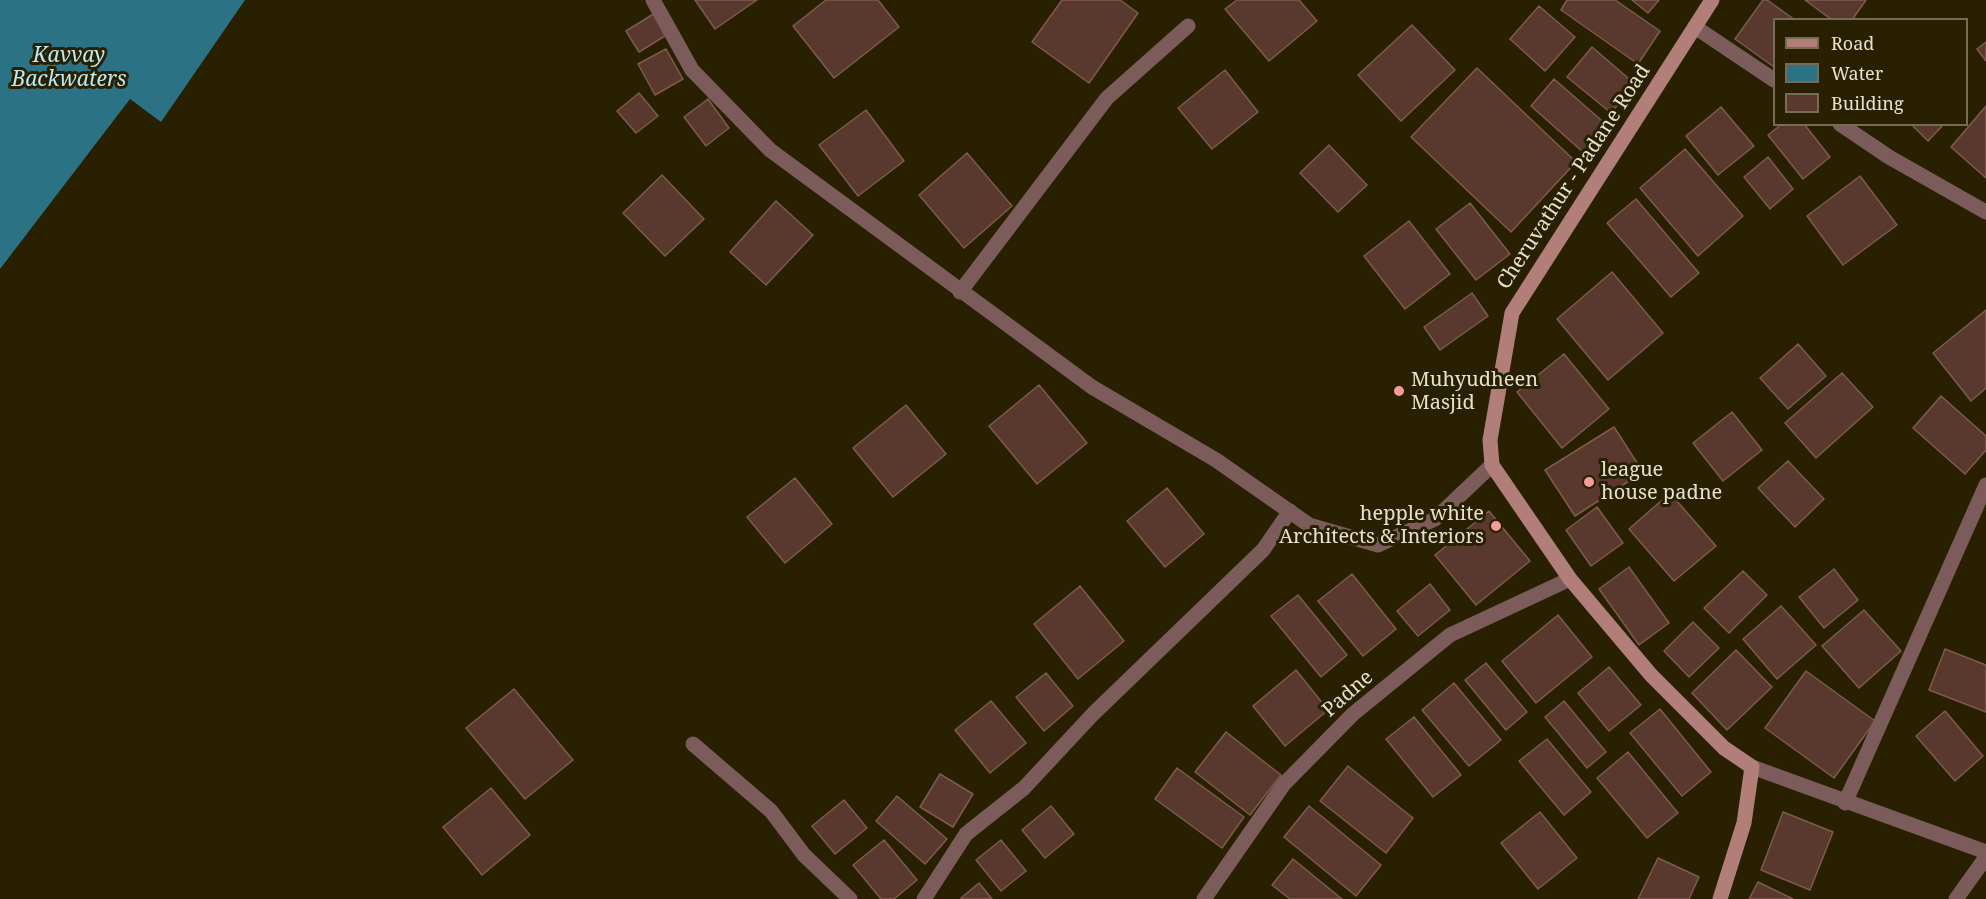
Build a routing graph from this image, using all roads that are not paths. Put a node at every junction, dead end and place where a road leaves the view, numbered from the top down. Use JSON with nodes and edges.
{"nodes":[{"id":1,"x":653,"y":0,"type":"edge"},
{"id":2,"x":1712,"y":0,"type":"edge"},
{"id":3,"x":1188,"y":26,"type":"dead end"},
{"id":4,"x":1695,"y":27,"type":"junction"},
{"id":5,"x":1773,"y":79,"type":"edge"},
{"id":6,"x":1843,"y":126,"type":"edge"},
{"id":7,"x":1986,"y":212,"type":"edge"},
{"id":8,"x":960,"y":292,"type":"junction"},
{"id":9,"x":1492,"y":465,"type":"junction"},
{"id":10,"x":1986,"y":485,"type":"edge"},
{"id":11,"x":1290,"y":511,"type":"junction"},
{"id":12,"x":1570,"y":579,"type":"junction"},
{"id":13,"x":693,"y":744,"type":"dead end"},
{"id":14,"x":1752,"y":767,"type":"junction"},
{"id":15,"x":1845,"y":803,"type":"junction"},
{"id":16,"x":1986,"y":852,"type":"edge"},
{"id":17,"x":1986,"y":857,"type":"edge"},
{"id":18,"x":850,"y":899,"type":"edge"},
{"id":19,"x":924,"y":899,"type":"edge"},
{"id":20,"x":1204,"y":899,"type":"edge"},
{"id":21,"x":1720,"y":899,"type":"edge"},
{"id":22,"x":1956,"y":899,"type":"edge"}],
"edges":[{"from":1,"to":8,"type":"street"},
{"from":2,"to":4,"type":"main road","name":"Cheruvathur - Padane Road"},
{"from":3,"to":8,"type":"street"},
{"from":4,"to":5,"type":"street"},
{"from":4,"to":9,"type":"main road","name":"Cheruvathur - Padane Road"},
{"from":6,"to":7,"type":"street"},
{"from":8,"to":11,"type":"street"},
{"from":9,"to":11,"type":"street"},
{"from":9,"to":12,"type":"main road"},
{"from":10,"to":15,"type":"street"},
{"from":11,"to":19,"type":"street"},
{"from":12,"to":14,"type":"main road"},
{"from":12,"to":20,"type":"street","name":"Padne"},
{"from":13,"to":18,"type":"street"},
{"from":14,"to":15,"type":"street"},
{"from":14,"to":21,"type":"main road"},
{"from":15,"to":16,"type":"street"},
{"from":17,"to":22,"type":"street"}]}
